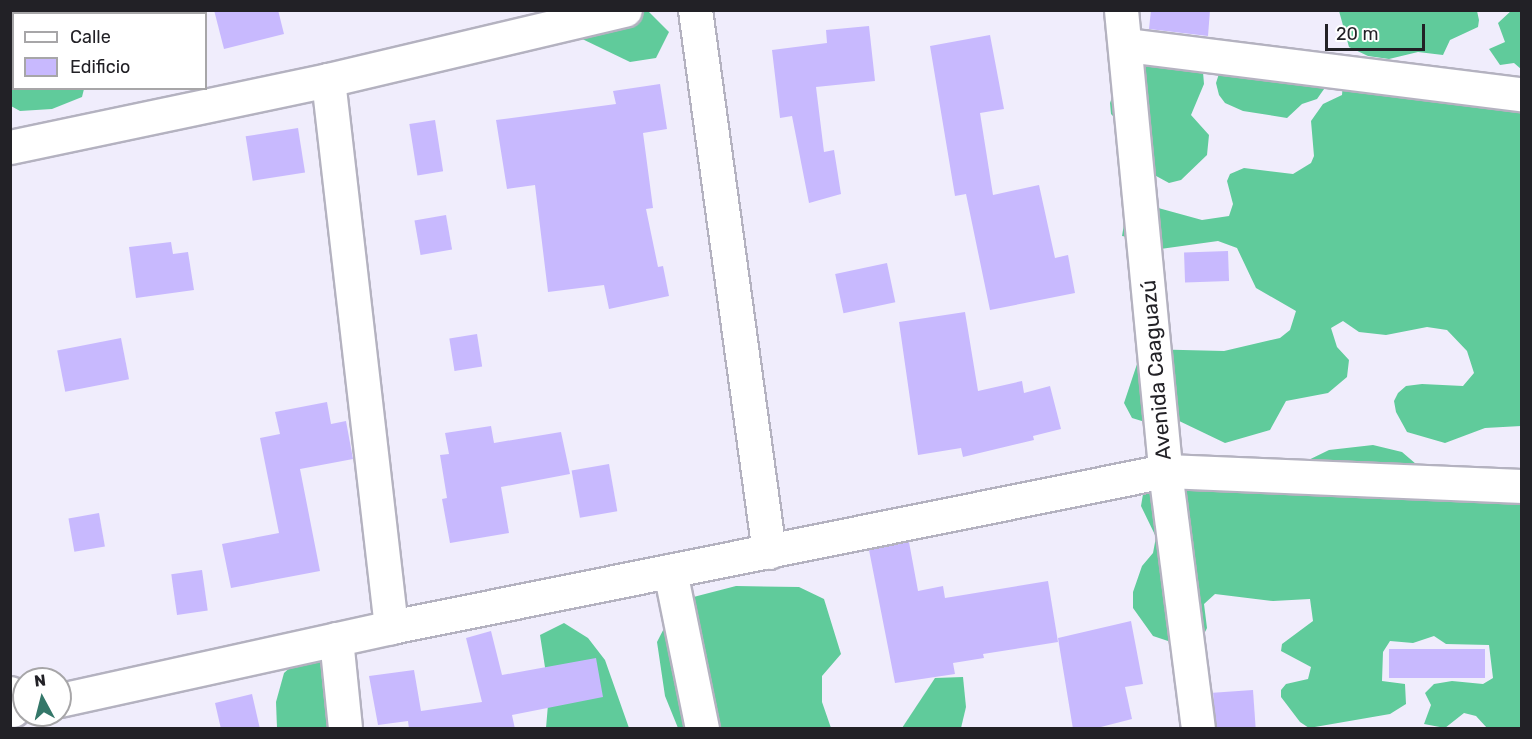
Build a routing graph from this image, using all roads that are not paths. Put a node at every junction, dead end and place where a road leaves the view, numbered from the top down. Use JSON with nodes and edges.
{"nodes":[{"id":1,"x":625,"y":10,"type":"edge"},
{"id":2,"x":695,"y":10,"type":"edge"},
{"id":3,"x":1121,"y":10,"type":"edge"},
{"id":4,"x":1126,"y":45,"type":"junction"},
{"id":5,"x":328,"y":80,"type":"junction"},
{"id":6,"x":1521,"y":94,"type":"edge"},
{"id":7,"x":10,"y":147,"type":"edge"},
{"id":8,"x":1165,"y":471,"type":"junction"},
{"id":9,"x":1521,"y":486,"type":"edge"},
{"id":10,"x":770,"y":552,"type":"junction"},
{"id":11,"x":670,"y":571,"type":"junction"},
{"id":12,"x":391,"y":627,"type":"junction"},
{"id":13,"x":336,"y":639,"type":"junction"},
{"id":14,"x":72,"y":697,"type":"edge"},
{"id":15,"x":345,"y":729,"type":"edge"},
{"id":16,"x":702,"y":729,"type":"edge"},
{"id":17,"x":1198,"y":729,"type":"edge"}],
"edges":[{"from":1,"to":5,"type":"street"},
{"from":2,"to":10,"type":"street"},
{"from":3,"to":4,"type":"street","name":"Avenida Caaguazú"},
{"from":4,"to":6,"type":"street"},
{"from":4,"to":8,"type":"street","name":"Avenida Caaguazú"},
{"from":5,"to":7,"type":"street"},
{"from":5,"to":12,"type":"street"},
{"from":8,"to":9,"type":"street"},
{"from":8,"to":10,"type":"street"},
{"from":8,"to":17,"type":"street","name":"Avenida Caaguazú"},
{"from":10,"to":11,"type":"street"},
{"from":11,"to":12,"type":"street"},
{"from":11,"to":16,"type":"street"},
{"from":12,"to":13,"type":"street"},
{"from":13,"to":14,"type":"street"},
{"from":13,"to":15,"type":"street"}]}
